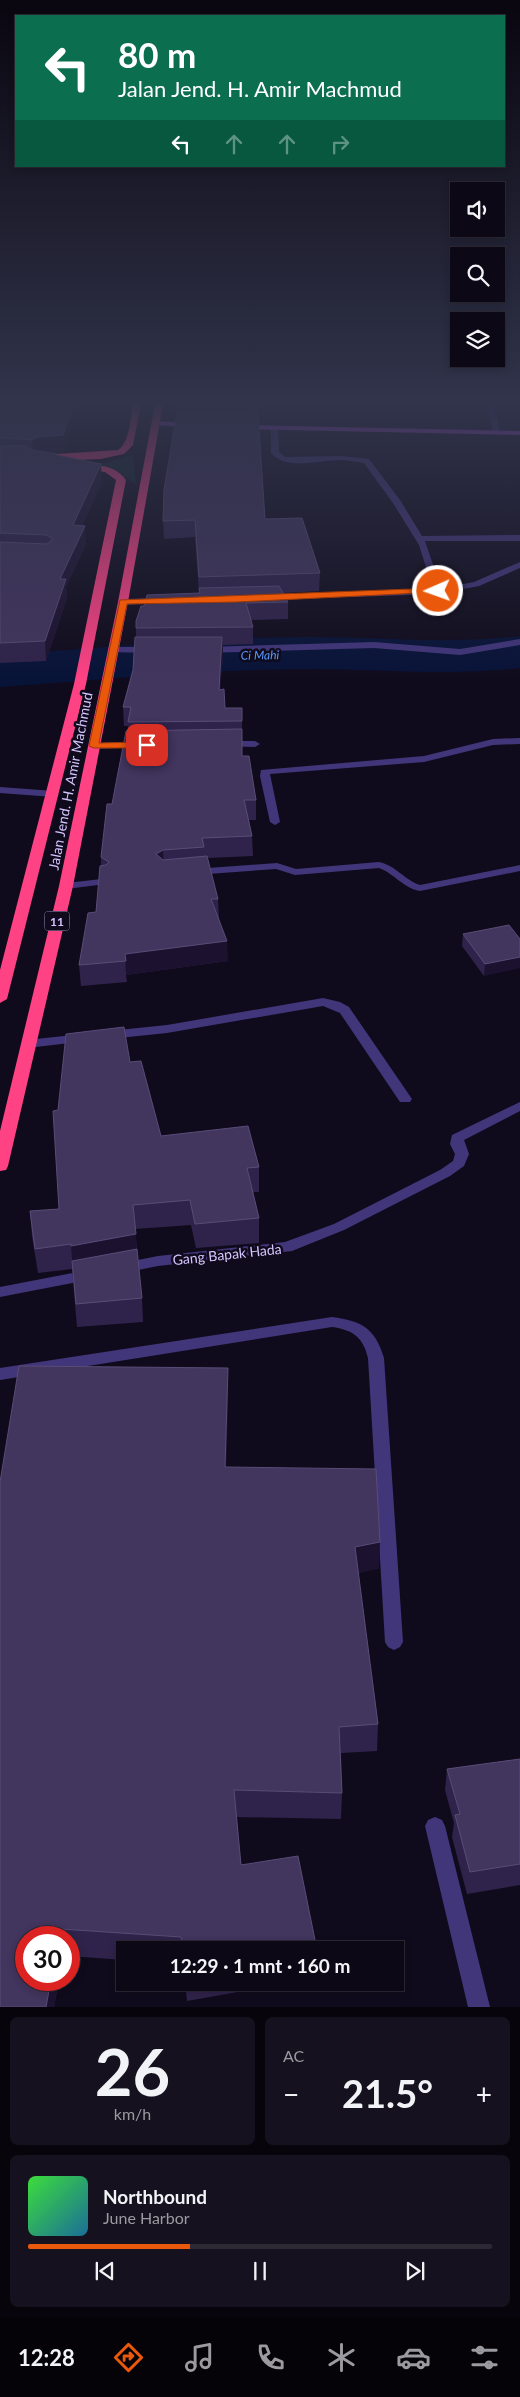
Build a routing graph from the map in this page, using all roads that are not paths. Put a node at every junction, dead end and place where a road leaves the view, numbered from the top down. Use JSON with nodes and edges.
{"nodes":[{"id":1,"x":118,"y":493,"type":"edge"},
{"id":2,"x":143,"y":493,"type":"edge"},
{"id":3,"x":390,"y":493,"type":"edge"},
{"id":4,"x":520,"y":538,"type":"edge"},
{"id":5,"x":418,"y":539,"type":"junction"},
{"id":6,"x":520,"y":565,"type":"edge"},
{"id":7,"x":438,"y":591,"type":"junction"},
{"id":8,"x":256,"y":598,"type":"edge"},
{"id":9,"x":169,"y":601,"type":"edge"},
{"id":10,"x":123,"y":602,"type":"junction"},
{"id":11,"x":520,"y":642,"type":"edge"},
{"id":12,"x":160,"y":650,"type":"edge"},
{"id":13,"x":195,"y":650,"type":"edge"},
{"id":14,"x":112,"y":652,"type":"junction"},
{"id":15,"x":520,"y":741,"type":"edge"},
{"id":16,"x":217,"y":744,"type":"edge"},
{"id":17,"x":255,"y":744,"type":"dead end"},
{"id":18,"x":151,"y":745,"type":"edge"},
{"id":19,"x":94,"y":746,"type":"junction"},
{"id":20,"x":0,"y":790,"type":"edge"},
{"id":21,"x":54,"y":794,"type":"junction"},
{"id":22,"x":275,"y":822,"type":"dead end"},
{"id":23,"x":520,"y":868,"type":"edge"},
{"id":24,"x":179,"y":873,"type":"edge"},
{"id":25,"x":102,"y":882,"type":"edge"},
{"id":26,"x":66,"y":886,"type":"junction"},
{"id":27,"x":6,"y":953,"type":"edge"},
{"id":28,"x":0,"y":999,"type":"edge"},
{"id":29,"x":27,"y":1044,"type":"junction"},
{"id":30,"x":405,"y":1099,"type":"dead end"},
{"id":31,"x":520,"y":1106,"type":"edge"},
{"id":32,"x":0,"y":1166,"type":"edge"},
{"id":33,"x":0,"y":1292,"type":"edge"},
{"id":34,"x":0,"y":1374,"type":"edge"},
{"id":35,"x":394,"y":1642,"type":"dead end"},
{"id":36,"x":435,"y":1826,"type":"dead end"},
{"id":37,"x":479,"y":2007,"type":"edge"}],
"edges":[{"from":1,"to":21,"type":"highway","name":"Jalan Jend. H. Amir Machmud"},
{"from":2,"to":10,"type":"highway","name":"Jalan Jend. H. Amir Machmud","number":"11"},
{"from":3,"to":5,"type":"street"},
{"from":4,"to":5,"type":"street"},
{"from":5,"to":7,"type":"street"},
{"from":6,"to":7,"type":"street"},
{"from":7,"to":8,"type":"street"},
{"from":9,"to":10,"type":"street"},
{"from":10,"to":14,"type":"highway","name":"Jalan Jend. H. Amir Machmud","number":"11"},
{"from":11,"to":13,"type":"street"},
{"from":12,"to":14,"type":"street"},
{"from":14,"to":19,"type":"highway","name":"Jalan Jend. H. Amir Machmud","number":"11"},
{"from":15,"to":22,"type":"street"},
{"from":16,"to":17,"type":"street"},
{"from":18,"to":19,"type":"street"},
{"from":19,"to":26,"type":"highway","name":"Jalan Jend. H. Amir Machmud","number":"11"},
{"from":20,"to":21,"type":"street"},
{"from":21,"to":27,"type":"highway","name":"Jalan Jend. H. Amir Machmud"},
{"from":23,"to":24,"type":"street"},
{"from":25,"to":26,"type":"street"},
{"from":26,"to":29,"type":"highway","name":"Jalan Jend. H. Amir Machmud","number":"11"},
{"from":27,"to":28,"type":"highway","name":"Jalan Jend. H. Amir Machmud"},
{"from":29,"to":30,"type":"street"},
{"from":29,"to":32,"type":"highway","name":"Jalan Jend. H. Amir Machmud","number":"11"},
{"from":31,"to":33,"type":"street","name":"Gang Bapak Hada"},
{"from":34,"to":35,"type":"street"},
{"from":36,"to":37,"type":"street"}]}
